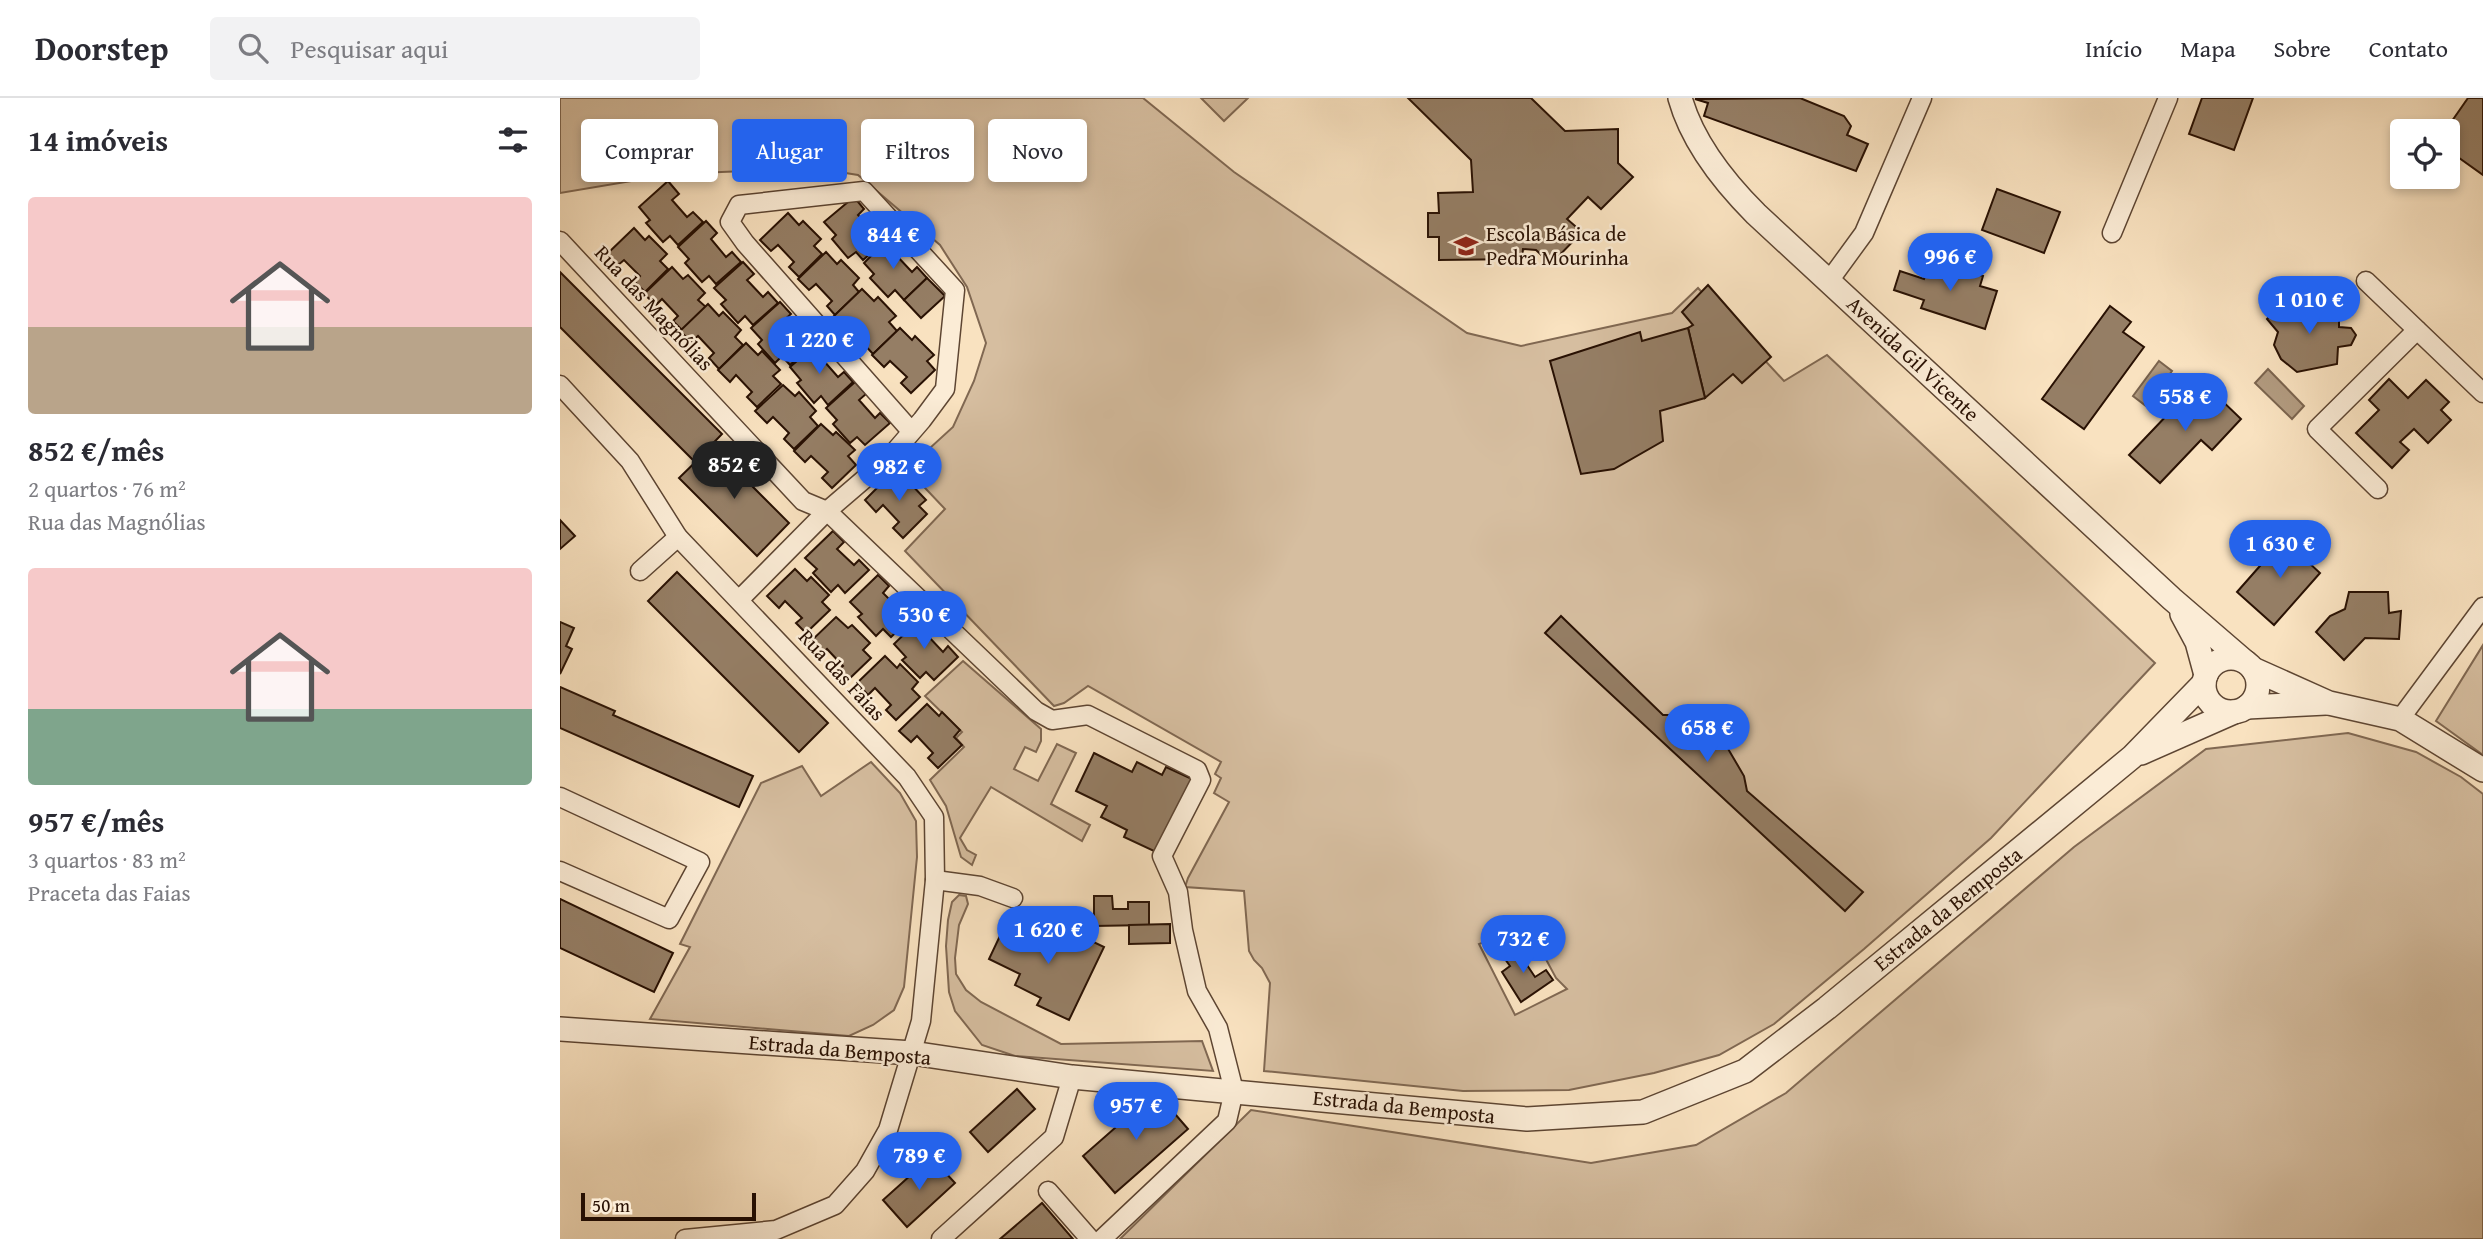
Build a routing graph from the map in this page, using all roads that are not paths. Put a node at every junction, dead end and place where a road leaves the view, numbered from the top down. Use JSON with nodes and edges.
{"nodes":[{"id":1,"x":1680,"y":98,"type":"edge"},
{"id":2,"x":2168,"y":98,"type":"edge"},
{"id":3,"x":1915,"y":100,"type":"edge"},
{"id":4,"x":2112,"y":233,"type":"dead end"},
{"id":5,"x":560,"y":241,"type":"edge"},
{"id":6,"x":1829,"y":281,"type":"junction"},
{"id":7,"x":2366,"y":281,"type":"dead end"},
{"id":8,"x":2417,"y":330,"type":"junction"},
{"id":9,"x":560,"y":385,"type":"edge"},
{"id":10,"x":2483,"y":393,"type":"edge"},
{"id":11,"x":911,"y":431,"type":"junction"},
{"id":12,"x":2378,"y":489,"type":"dead end"},
{"id":13,"x":827,"y":512,"type":"junction"},
{"id":14,"x":678,"y":537,"type":"junction"},
{"id":15,"x":640,"y":571,"type":"dead end"},
{"id":16,"x":2172,"y":599,"type":"junction"},
{"id":17,"x":739,"y":600,"type":"junction"},
{"id":18,"x":2483,"y":607,"type":"edge"},
{"id":19,"x":2248,"y":665,"type":"junction"},
{"id":20,"x":2205,"y":679,"type":"junction"},
{"id":21,"x":2329,"y":703,"type":"junction"},
{"id":22,"x":2241,"y":710,"type":"junction"},
{"id":23,"x":2400,"y":719,"type":"junction"},
{"id":24,"x":2132,"y":757,"type":"junction"},
{"id":25,"x":2483,"y":770,"type":"edge"},
{"id":26,"x":560,"y":797,"type":"edge"},
{"id":27,"x":560,"y":871,"type":"edge"},
{"id":28,"x":935,"y":880,"type":"junction"},
{"id":29,"x":1013,"y":898,"type":"dead end"},
{"id":30,"x":560,"y":1030,"type":"edge"},
{"id":31,"x":912,"y":1053,"type":"junction"},
{"id":32,"x":1072,"y":1077,"type":"junction"},
{"id":33,"x":1234,"y":1091,"type":"junction"},
{"id":34,"x":1048,"y":1191,"type":"dead end"},
{"id":35,"x":685,"y":1239,"type":"edge"},
{"id":36,"x":941,"y":1239,"type":"edge"},
{"id":37,"x":1090,"y":1239,"type":"edge"},
{"id":38,"x":1102,"y":1239,"type":"edge"}],
"edges":[{"from":1,"to":6,"type":"street","name":"Avenida Gil Vicente"},
{"from":2,"to":4,"type":"street"},
{"from":3,"to":6,"type":"street"},
{"from":5,"to":13,"type":"street","name":"Rua das Magnólias"},
{"from":6,"to":16,"type":"street","name":"Avenida Gil Vicente"},
{"from":7,"to":8,"type":"street"},
{"from":8,"to":10,"type":"street"},
{"from":8,"to":12,"type":"street"},
{"from":9,"to":14,"type":"street","name":"Rua das Faias"},
{"from":11,"to":11,"type":"street"},
{"from":11,"to":13,"type":"street"},
{"from":13,"to":17,"type":"street"},
{"from":13,"to":33,"type":"street","name":"Rua das Magnólias"},
{"from":14,"to":15,"type":"street"},
{"from":14,"to":17,"type":"street","name":"Rua das Faias"},
{"from":16,"to":19,"type":"street"},
{"from":16,"to":20,"type":"street"},
{"from":17,"to":28,"type":"street","name":"Rua das Faias"},
{"from":18,"to":23,"type":"street"},
{"from":19,"to":20,"type":"street"},
{"from":19,"to":21,"type":"street"},
{"from":19,"to":22,"type":"street"},
{"from":20,"to":22,"type":"street"},
{"from":20,"to":24,"type":"street"},
{"from":21,"to":22,"type":"street"},
{"from":21,"to":23,"type":"street"},
{"from":22,"to":24,"type":"street"},
{"from":23,"to":25,"type":"street"},
{"from":24,"to":33,"type":"street","name":"Estrada da Bemposta"},
{"from":26,"to":27,"type":"street"},
{"from":28,"to":29,"type":"street"},
{"from":28,"to":31,"type":"street","name":"Rua das Faias"},
{"from":30,"to":31,"type":"street","name":"Estrada da Bemposta"},
{"from":31,"to":32,"type":"street","name":"Estrada da Bemposta"},
{"from":31,"to":35,"type":"street","name":"Rua das Faias"},
{"from":32,"to":33,"type":"street","name":"Estrada da Bemposta"},
{"from":32,"to":36,"type":"street"},
{"from":33,"to":38,"type":"street"},
{"from":34,"to":37,"type":"street"}]}
